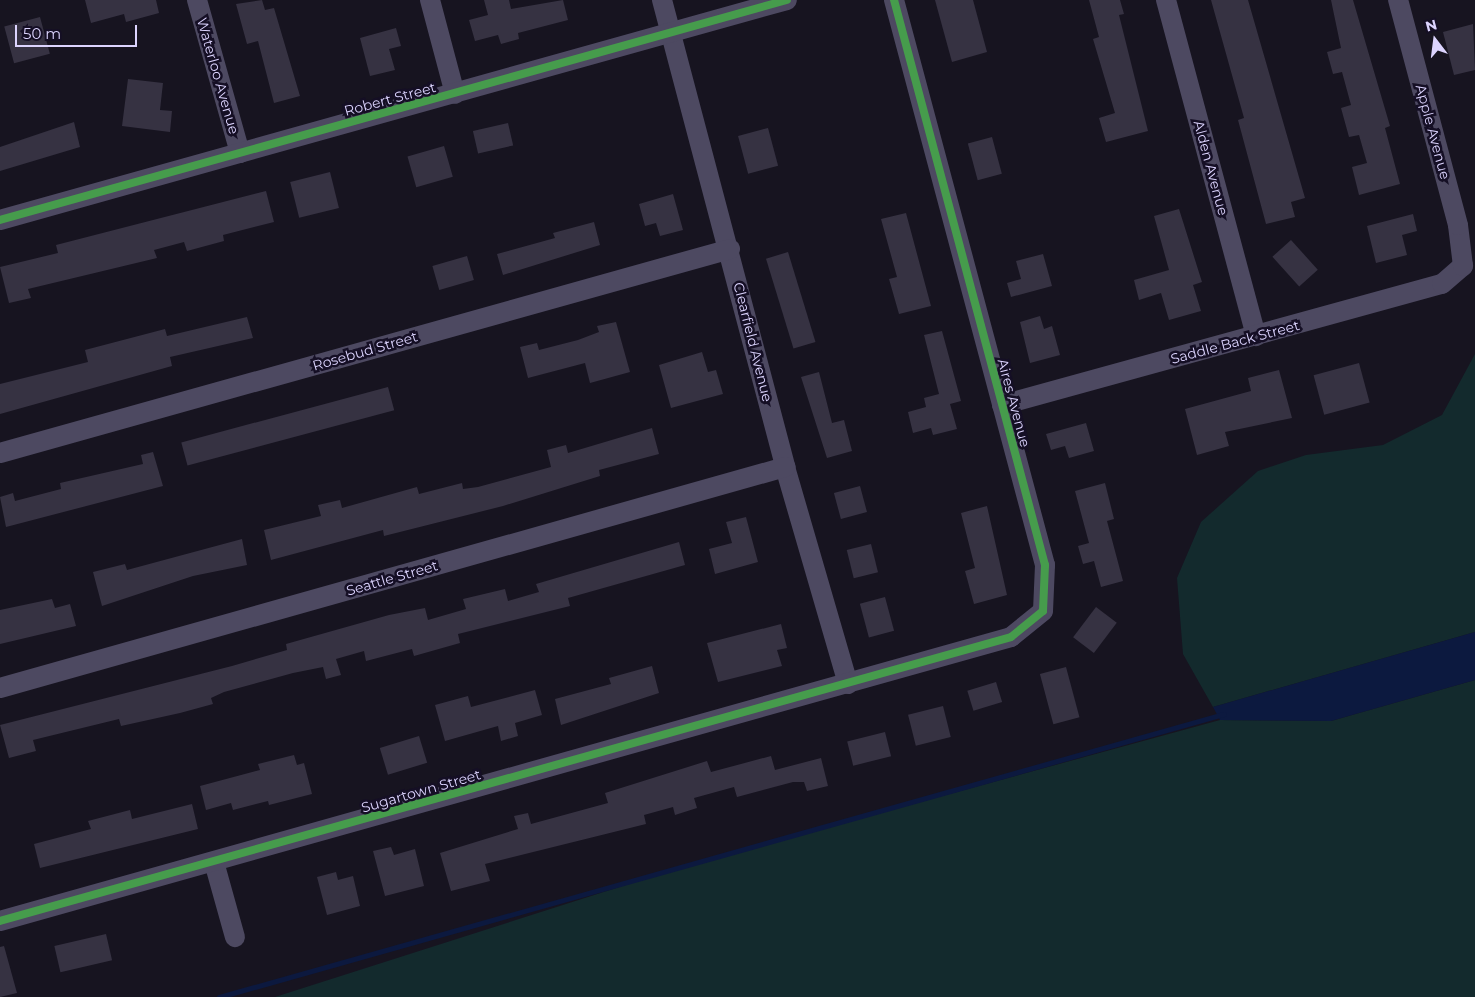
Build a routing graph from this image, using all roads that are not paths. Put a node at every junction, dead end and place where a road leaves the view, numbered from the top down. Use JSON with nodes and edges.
{"nodes":[{"id":1,"x":197,"y":0,"type":"edge"},
{"id":2,"x":430,"y":0,"type":"edge"},
{"id":3,"x":662,"y":0,"type":"edge"},
{"id":4,"x":787,"y":0,"type":"edge"},
{"id":5,"x":894,"y":0,"type":"edge"},
{"id":6,"x":1166,"y":0,"type":"edge"},
{"id":7,"x":1398,"y":0,"type":"edge"},
{"id":8,"x":670,"y":32,"type":"junction"},
{"id":9,"x":456,"y":94,"type":"junction"},
{"id":10,"x":240,"y":153,"type":"junction"},
{"id":11,"x":0,"y":220,"type":"edge"},
{"id":12,"x":730,"y":249,"type":"junction"},
{"id":13,"x":1463,"y":266,"type":"joint"},
{"id":14,"x":1256,"y":336,"type":"junction"},
{"id":15,"x":1002,"y":404,"type":"junction"},
{"id":16,"x":0,"y":453,"type":"edge"},
{"id":17,"x":785,"y":467,"type":"junction"},
{"id":18,"x":848,"y":684,"type":"junction"},
{"id":19,"x":0,"y":688,"type":"edge"},
{"id":20,"x":214,"y":862,"type":"junction"},
{"id":21,"x":0,"y":921,"type":"edge"},
{"id":22,"x":235,"y":937,"type":"dead end"}],
"edges":[{"from":1,"to":10,"type":"street","name":"Waterloo Avenue"},
{"from":2,"to":9,"type":"street"},
{"from":3,"to":8,"type":"street","name":"Clearfield Avenue"},
{"from":4,"to":8,"type":"street","name":"Robert Street"},
{"from":5,"to":15,"type":"street","name":"Aires Avenue"},
{"from":6,"to":14,"type":"street","name":"Alden Avenue"},
{"from":7,"to":13,"type":"street","name":"Apple Avenue"},
{"from":8,"to":9,"type":"street","name":"Robert Street"},
{"from":8,"to":12,"type":"street","name":"Clearfield Avenue"},
{"from":9,"to":10,"type":"street","name":"Robert Street"},
{"from":10,"to":11,"type":"street","name":"Robert Street"},
{"from":12,"to":16,"type":"street","name":"Rosebud Street"},
{"from":12,"to":17,"type":"street","name":"Clearfield Avenue"},
{"from":13,"to":14,"type":"street","name":"Saddle Back Street"},
{"from":14,"to":15,"type":"street","name":"Saddle Back Street"},
{"from":15,"to":18,"type":"street","name":"Aires Avenue"},
{"from":17,"to":18,"type":"street","name":"Clearfield Avenue"},
{"from":17,"to":19,"type":"street","name":"Seattle Street"},
{"from":18,"to":20,"type":"street","name":"Sugartown Street"},
{"from":20,"to":21,"type":"street","name":"Sugartown Street"},
{"from":20,"to":22,"type":"street"}]}
